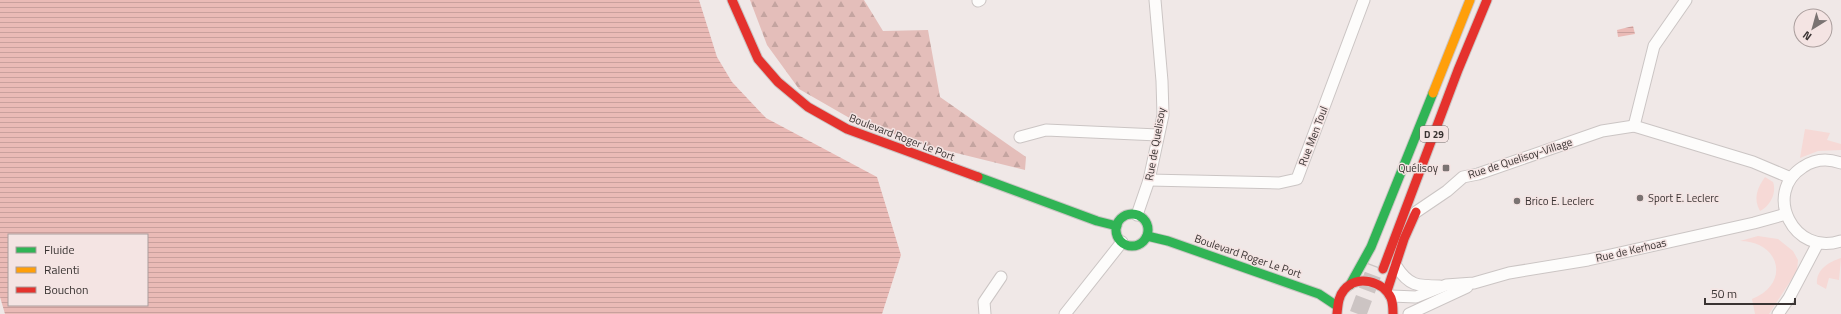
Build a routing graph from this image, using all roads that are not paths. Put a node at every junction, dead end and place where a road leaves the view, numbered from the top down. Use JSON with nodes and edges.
{"nodes":[{"id":1,"x":732,"y":0,"type":"edge"},
{"id":2,"x":1155,"y":0,"type":"edge"},
{"id":3,"x":1364,"y":0,"type":"edge"},
{"id":4,"x":1470,"y":0,"type":"edge"},
{"id":5,"x":1474,"y":0,"type":"edge"},
{"id":6,"x":1488,"y":0,"type":"edge"},
{"id":7,"x":1686,"y":0,"type":"edge"},
{"id":8,"x":1634,"y":126,"type":"junction"},
{"id":9,"x":1158,"y":135,"type":"junction"},
{"id":10,"x":1020,"y":137,"type":"dead end"},
{"id":11,"x":1841,"y":163,"type":"edge"},
{"id":12,"x":1431,"y":168,"type":"dead end"},
{"id":13,"x":1791,"y":178,"type":"junction"},
{"id":14,"x":1149,"y":180,"type":"junction"},
{"id":15,"x":1421,"y":197,"type":"dead end"},
{"id":16,"x":1416,"y":212,"type":"junction"},
{"id":17,"x":1786,"y":214,"type":"junction"},
{"id":18,"x":1137,"y":215,"type":"junction"},
{"id":19,"x":1117,"y":226,"type":"junction"},
{"id":20,"x":1147,"y":236,"type":"junction"},
{"id":21,"x":1841,"y":241,"type":"edge"},
{"id":22,"x":1122,"y":242,"type":"junction"},
{"id":23,"x":1818,"y":243,"type":"junction"},
{"id":24,"x":1396,"y":266,"type":"junction"},
{"id":25,"x":1001,"y":277,"type":"dead end"},
{"id":26,"x":1474,"y":283,"type":"junction"},
{"id":27,"x":1350,"y":285,"type":"junction"},
{"id":28,"x":1446,"y":285,"type":"junction"},
{"id":29,"x":1389,"y":293,"type":"junction"},
{"id":30,"x":1337,"y":310,"type":"edge"},
{"id":31,"x":985,"y":314,"type":"edge"},
{"id":32,"x":1065,"y":314,"type":"edge"},
{"id":33,"x":1393,"y":314,"type":"edge"},
{"id":34,"x":1409,"y":314,"type":"edge"},
{"id":35,"x":1778,"y":314,"type":"edge"}],
"edges":[{"from":1,"to":19,"type":"main road","name":"Boulevard Roger Le Port"},
{"from":2,"to":9,"type":"street","name":"Rue de Quelisoy"},
{"from":3,"to":14,"type":"street","name":"Rue Men Toul"},
{"from":4,"to":27,"type":"main road"},
{"from":5,"to":6,"type":"main road","number":"D 29"},
{"from":6,"to":12,"type":"main road"},
{"from":7,"to":8,"type":"street"},
{"from":8,"to":13,"type":"street","name":"Rue de Quelisoy-Village"},
{"from":8,"to":16,"type":"street","name":"Rue de Quelisoy-Village"},
{"from":9,"to":10,"type":"street"},
{"from":9,"to":14,"type":"street","name":"Rue de Quelisoy"},
{"from":11,"to":13,"type":"street"},
{"from":13,"to":17,"type":"street"},
{"from":14,"to":18,"type":"street","name":"Rue de Quelisoy"},
{"from":15,"to":16,"type":"main road"},
{"from":16,"to":24,"type":"main road"},
{"from":17,"to":23,"type":"street"},
{"from":17,"to":26,"type":"street","name":"Rue de Kerhoas"},
{"from":18,"to":19,"type":"main road"},
{"from":18,"to":20,"type":"main road"},
{"from":19,"to":22,"type":"main road"},
{"from":20,"to":22,"type":"main road"},
{"from":20,"to":30,"type":"main road","name":"Boulevard Roger Le Port"},
{"from":21,"to":23,"type":"street"},
{"from":22,"to":32,"type":"street"},
{"from":23,"to":35,"type":"street"},
{"from":24,"to":28,"type":"street"},
{"from":24,"to":29,"type":"main road"},
{"from":25,"to":31,"type":"street"},
{"from":26,"to":28,"type":"street","name":"Rue de Kerhoas"},
{"from":26,"to":34,"type":"street","name":"Rue de Kerhoas"},
{"from":27,"to":29,"type":"main road"},
{"from":27,"to":30,"type":"main road"},
{"from":28,"to":29,"type":"street","name":"Rue de Kerhoas"},
{"from":29,"to":33,"type":"main road"}]}
